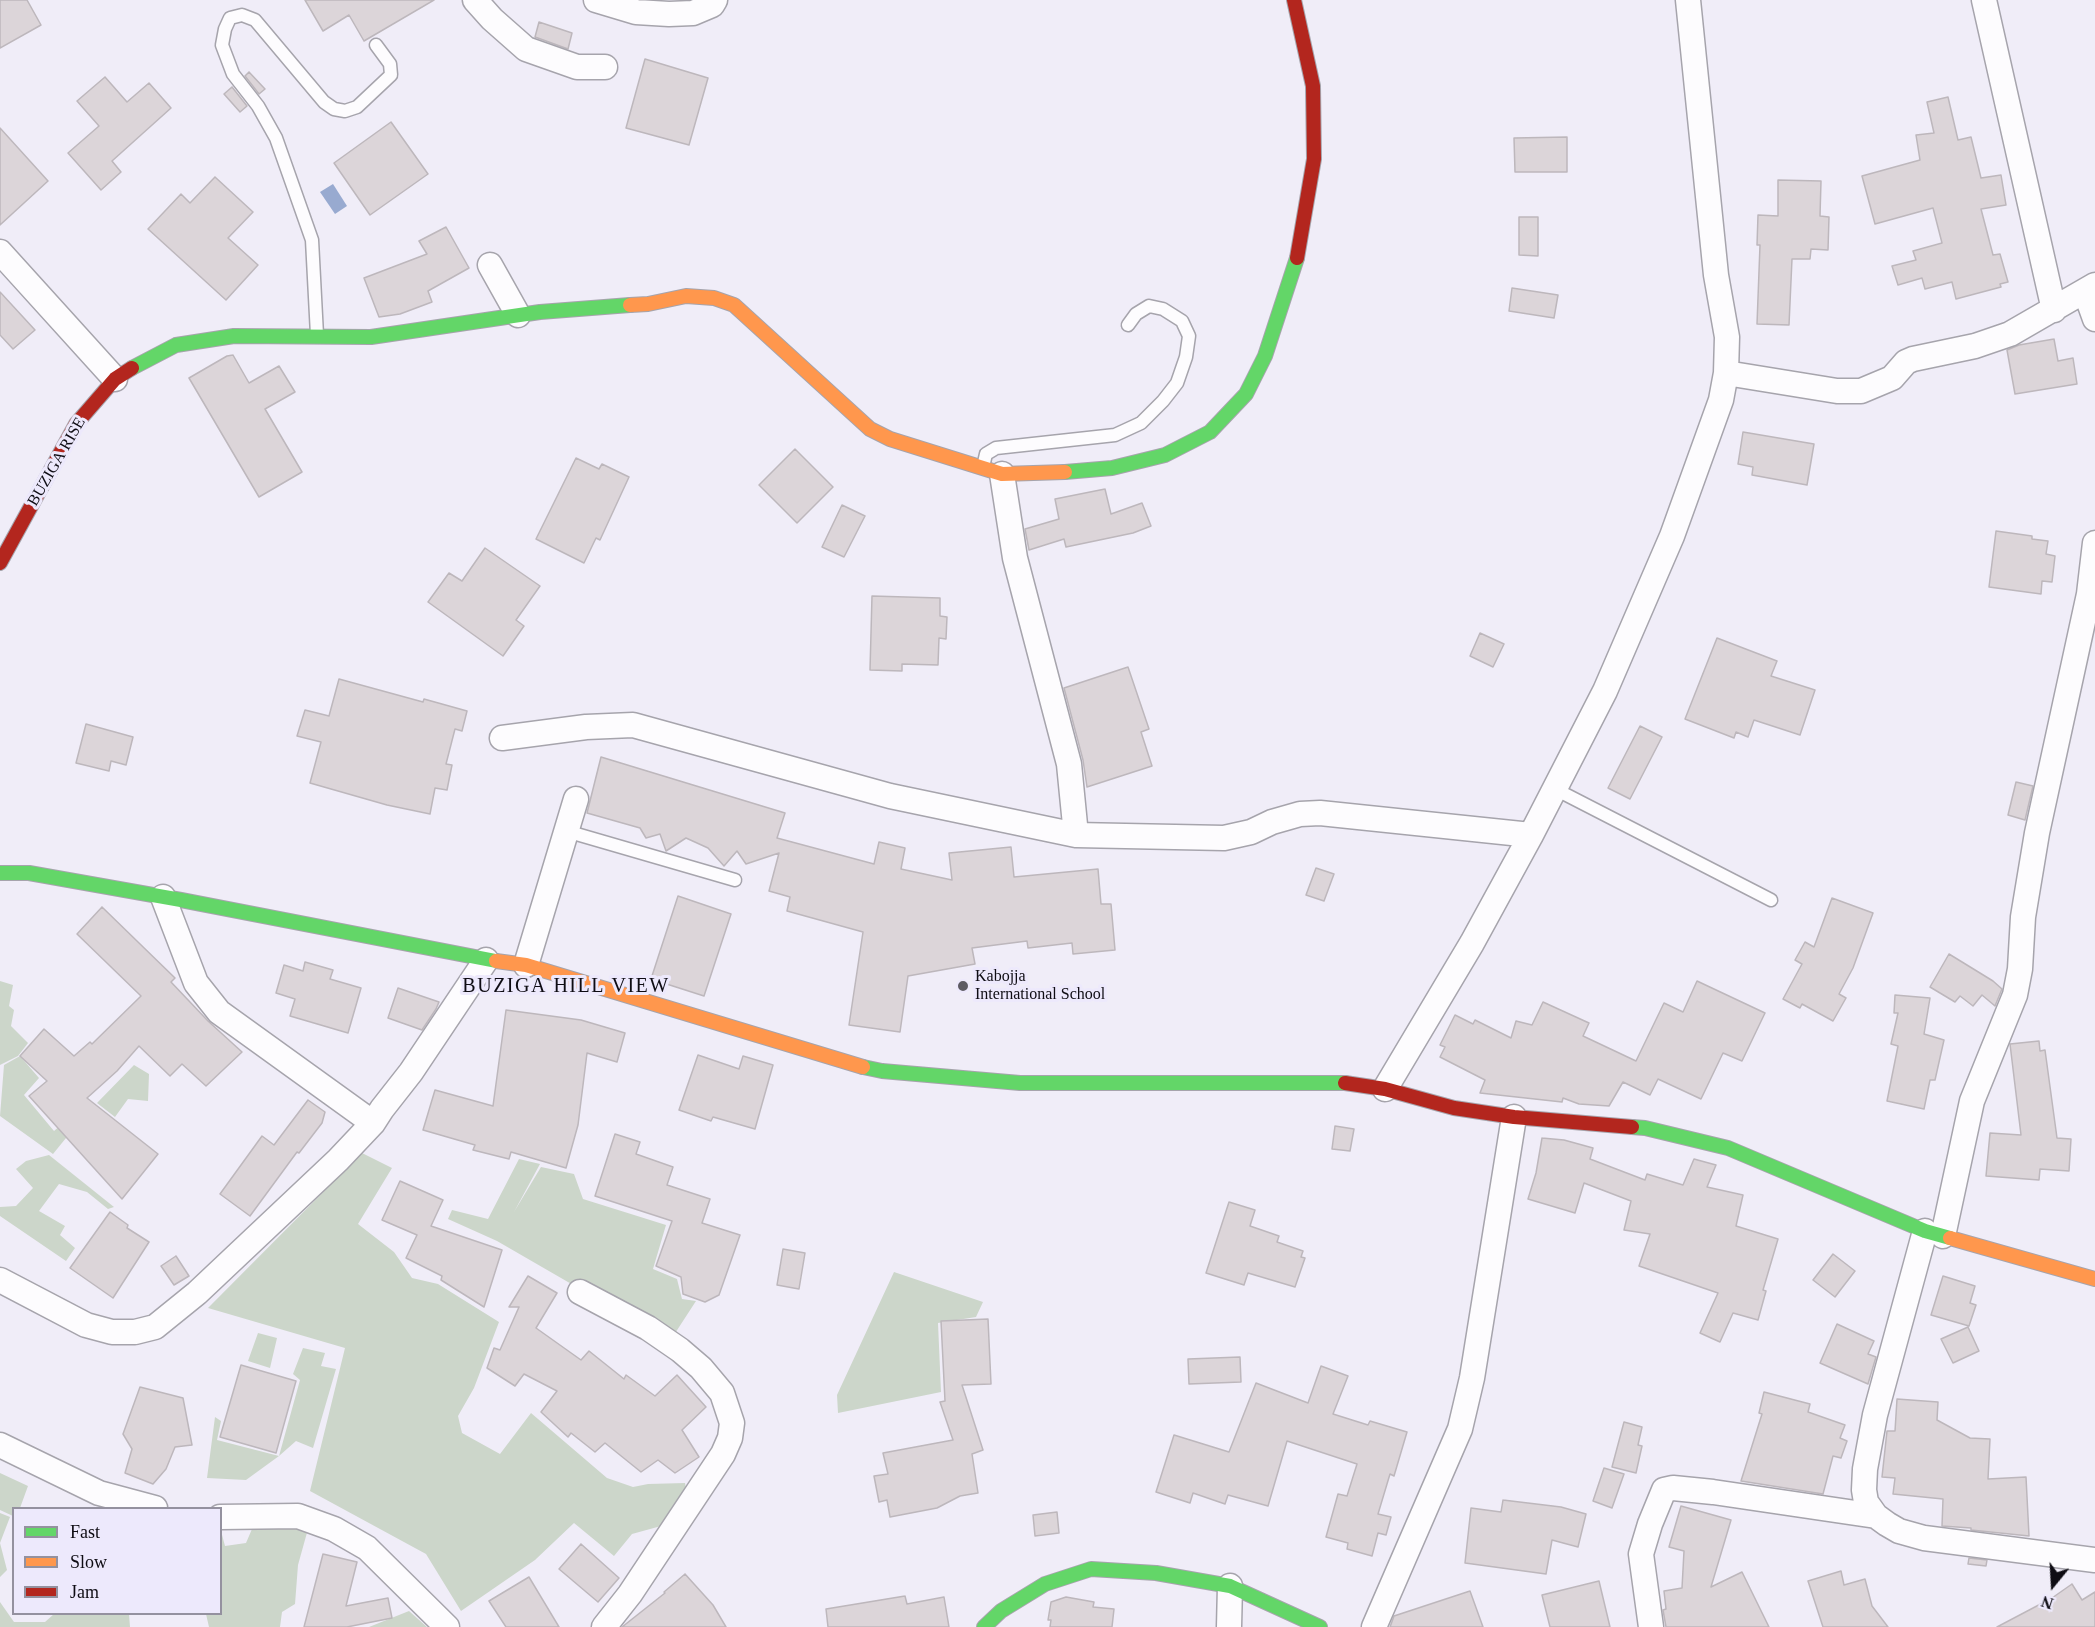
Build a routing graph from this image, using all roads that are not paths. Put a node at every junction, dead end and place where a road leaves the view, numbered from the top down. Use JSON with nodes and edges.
{"nodes":[{"id":1,"x":475,"y":0,"type":"edge"},
{"id":2,"x":596,"y":0,"type":"edge"},
{"id":3,"x":715,"y":0,"type":"edge"},
{"id":4,"x":1294,"y":0,"type":"edge"},
{"id":5,"x":1688,"y":0,"type":"edge"},
{"id":6,"x":1984,"y":0,"type":"edge"},
{"id":7,"x":376,"y":45,"type":"dead end"},
{"id":8,"x":605,"y":67,"type":"dead end"},
{"id":9,"x":0,"y":252,"type":"edge"},
{"id":10,"x":490,"y":265,"type":"dead end"},
{"id":11,"x":2090,"y":288,"type":"edge"},
{"id":12,"x":2054,"y":310,"type":"junction"},
{"id":13,"x":518,"y":315,"type":"junction"},
{"id":14,"x":2095,"y":318,"type":"edge"},
{"id":15,"x":1128,"y":325,"type":"dead end"},
{"id":16,"x":317,"y":337,"type":"junction"},
{"id":17,"x":1726,"y":373,"type":"junction"},
{"id":18,"x":115,"y":379,"type":"junction"},
{"id":19,"x":992,"y":471,"type":"junction"},
{"id":20,"x":2095,"y":543,"type":"edge"},
{"id":21,"x":0,"y":563,"type":"edge"},
{"id":22,"x":502,"y":738,"type":"dead end"},
{"id":23,"x":1555,"y":789,"type":"junction"},
{"id":24,"x":576,"y":799,"type":"dead end"},
{"id":25,"x":566,"y":831,"type":"junction"},
{"id":26,"x":1076,"y":835,"type":"junction"},
{"id":27,"x":1531,"y":835,"type":"junction"},
{"id":28,"x":0,"y":873,"type":"edge"},
{"id":29,"x":735,"y":879,"type":"dead end"},
{"id":30,"x":163,"y":897,"type":"junction"},
{"id":31,"x":1771,"y":900,"type":"dead end"},
{"id":32,"x":486,"y":960,"type":"junction"},
{"id":33,"x":526,"y":965,"type":"junction"},
{"id":34,"x":1385,"y":1089,"type":"junction"},
{"id":35,"x":1514,"y":1118,"type":"junction"},
{"id":36,"x":374,"y":1124,"type":"junction"},
{"id":37,"x":1934,"y":1234,"type":"junction"},
{"id":38,"x":2095,"y":1279,"type":"edge"},
{"id":39,"x":0,"y":1280,"type":"edge"},
{"id":40,"x":580,"y":1292,"type":"dead end"},
{"id":41,"x":0,"y":1445,"type":"edge"},
{"id":42,"x":148,"y":1507,"type":"edge"},
{"id":43,"x":1876,"y":1516,"type":"junction"},
{"id":44,"x":222,"y":1517,"type":"edge"},
{"id":45,"x":2095,"y":1560,"type":"edge"},
{"id":46,"x":1230,"y":1586,"type":"junction"},
{"id":47,"x":447,"y":1627,"type":"edge"},
{"id":48,"x":604,"y":1627,"type":"edge"},
{"id":49,"x":984,"y":1627,"type":"edge"},
{"id":50,"x":1229,"y":1627,"type":"edge"},
{"id":51,"x":1320,"y":1627,"type":"edge"},
{"id":52,"x":1374,"y":1627,"type":"edge"},
{"id":53,"x":1651,"y":1627,"type":"edge"}],
"edges":[{"from":1,"to":8,"type":"street"},
{"from":2,"to":3,"type":"street"},
{"from":4,"to":19,"type":"street","name":"BUZIGA RISE"},
{"from":5,"to":17,"type":"street"},
{"from":6,"to":12,"type":"street"},
{"from":7,"to":16,"type":"lane"},
{"from":9,"to":18,"type":"street"},
{"from":10,"to":13,"type":"street"},
{"from":11,"to":12,"type":"street"},
{"from":11,"to":14,"type":"street"},
{"from":12,"to":17,"type":"street"},
{"from":13,"to":16,"type":"street","name":"BUZIGA RISE"},
{"from":13,"to":19,"type":"street","name":"BUZIGA RISE"},
{"from":15,"to":19,"type":"lane"},
{"from":16,"to":18,"type":"street","name":"BUZIGA RISE"},
{"from":17,"to":23,"type":"street"},
{"from":18,"to":21,"type":"street","name":"BUZIGA RISE"},
{"from":19,"to":26,"type":"street"},
{"from":20,"to":37,"type":"street"},
{"from":22,"to":26,"type":"street"},
{"from":23,"to":27,"type":"street"},
{"from":23,"to":31,"type":"lane"},
{"from":24,"to":25,"type":"street"},
{"from":25,"to":29,"type":"lane"},
{"from":25,"to":33,"type":"street"},
{"from":26,"to":27,"type":"street"},
{"from":27,"to":34,"type":"street"},
{"from":28,"to":30,"type":"street"},
{"from":30,"to":32,"type":"street"},
{"from":30,"to":36,"type":"street"},
{"from":32,"to":33,"type":"street"},
{"from":32,"to":36,"type":"street"},
{"from":33,"to":34,"type":"street"},
{"from":34,"to":35,"type":"street"},
{"from":35,"to":37,"type":"street"},
{"from":35,"to":52,"type":"street"},
{"from":36,"to":39,"type":"street"},
{"from":37,"to":38,"type":"street"},
{"from":37,"to":43,"type":"street"},
{"from":40,"to":48,"type":"street"},
{"from":41,"to":42,"type":"street"},
{"from":43,"to":45,"type":"street"},
{"from":43,"to":53,"type":"street"},
{"from":44,"to":47,"type":"street"},
{"from":46,"to":49,"type":"street"},
{"from":46,"to":50,"type":"street"},
{"from":46,"to":51,"type":"street"}]}
